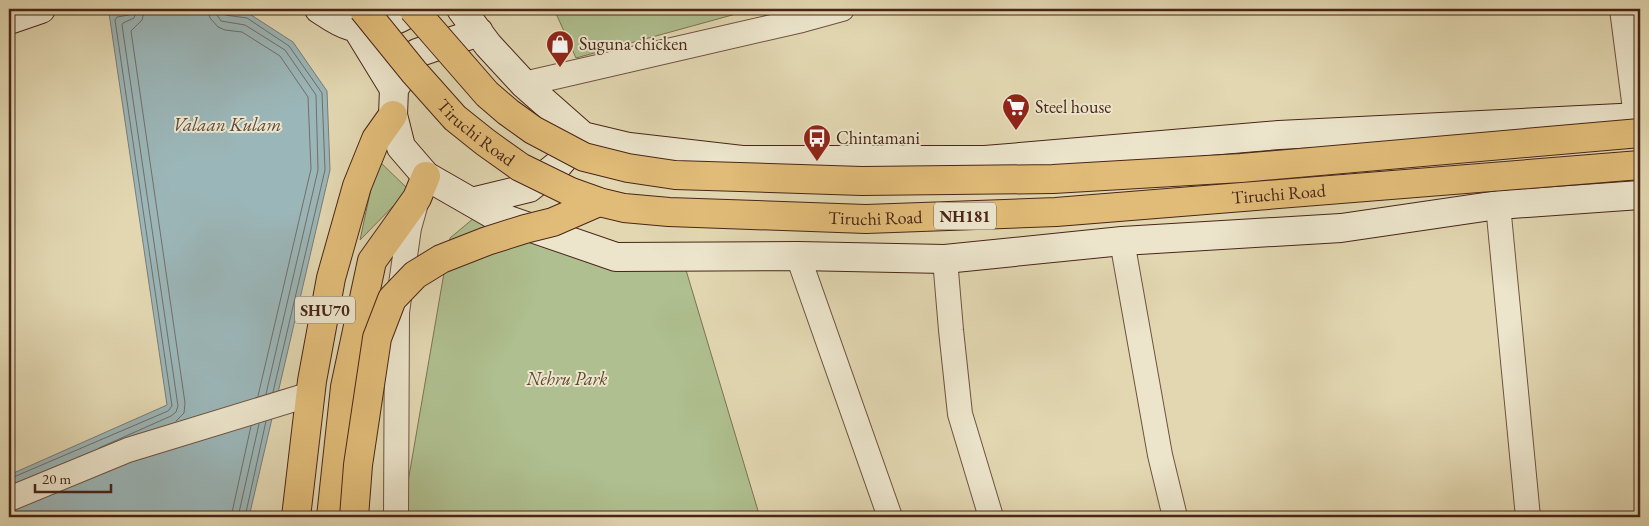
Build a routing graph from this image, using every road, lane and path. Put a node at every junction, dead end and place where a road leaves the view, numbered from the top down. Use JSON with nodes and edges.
{"nodes":[{"id":1,"x":41,"y":9,"type":"edge"},
{"id":2,"x":413,"y":9,"type":"edge"},
{"id":3,"x":461,"y":9,"type":"edge"},
{"id":4,"x":842,"y":9,"type":"edge"},
{"id":5,"x":1622,"y":9,"type":"edge"},
{"id":6,"x":324,"y":12,"type":"edge"},
{"id":7,"x":359,"y":18,"type":"edge"},
{"id":8,"x":9,"y":20,"type":"edge"},
{"id":9,"x":480,"y":32,"type":"junction"},
{"id":10,"x":524,"y":84,"type":"junction"},
{"id":11,"x":394,"y":102,"type":"junction"},
{"id":12,"x":1639,"y":122,"type":"edge"},
{"id":13,"x":583,"y":136,"type":"junction"},
{"id":14,"x":1640,"y":165,"type":"edge"},
{"id":15,"x":422,"y":187,"type":"junction"},
{"id":16,"x":1640,"y":195,"type":"edge"},
{"id":17,"x":471,"y":202,"type":"junction"},
{"id":18,"x":599,"y":202,"type":"junction"},
{"id":19,"x":1498,"y":205,"type":"junction"},
{"id":20,"x":1122,"y":241,"type":"junction"},
{"id":21,"x":798,"y":256,"type":"junction"},
{"id":22,"x":945,"y":260,"type":"junction"},
{"id":23,"x":311,"y":394,"type":"junction"},
{"id":24,"x":9,"y":499,"type":"edge"},
{"id":25,"x":296,"y":517,"type":"edge"},
{"id":26,"x":331,"y":517,"type":"edge"},
{"id":27,"x":354,"y":517,"type":"edge"},
{"id":28,"x":396,"y":517,"type":"edge"},
{"id":29,"x":890,"y":517,"type":"edge"},
{"id":30,"x":991,"y":517,"type":"edge"},
{"id":31,"x":1175,"y":517,"type":"edge"},
{"id":32,"x":1528,"y":517,"type":"edge"}],
"edges":[{"from":1,"to":8,"type":"street"},
{"from":2,"to":7,"type":"street"},
{"from":2,"to":12,"type":"main road","name":"Tiruchi Road","number":"NH181","bridge":true},
{"from":3,"to":9,"type":"street"},
{"from":4,"to":10,"type":"street"},
{"from":5,"to":12,"type":"street"},
{"from":6,"to":7,"type":"street"},
{"from":7,"to":11,"type":"street"},
{"from":7,"to":18,"type":"main road","name":"Tiruchi Road","number":"NH181","bridge":true},
{"from":9,"to":10,"type":"street"},
{"from":9,"to":11,"type":"street"},
{"from":10,"to":13,"type":"street"},
{"from":11,"to":15,"type":"street"},
{"from":11,"to":23,"type":"main road","number":"SHU70"},
{"from":12,"to":13,"type":"street"},
{"from":13,"to":17,"type":"street"},
{"from":14,"to":18,"type":"main road","name":"Tiruchi Road","number":"NH181","bridge":true},
{"from":15,"to":17,"type":"street"},
{"from":15,"to":26,"type":"main road","number":"SHU70"},
{"from":15,"to":28,"type":"street"},
{"from":16,"to":19,"type":"street"},
{"from":17,"to":21,"type":"street"},
{"from":18,"to":27,"type":"main road","bridge":true},
{"from":19,"to":20,"type":"street"},
{"from":19,"to":32,"type":"street"},
{"from":20,"to":22,"type":"street"},
{"from":20,"to":31,"type":"street"},
{"from":21,"to":22,"type":"street"},
{"from":21,"to":29,"type":"street"},
{"from":22,"to":30,"type":"street"},
{"from":23,"to":24,"type":"street"},
{"from":23,"to":25,"type":"main road","number":"SHU70"}]}
